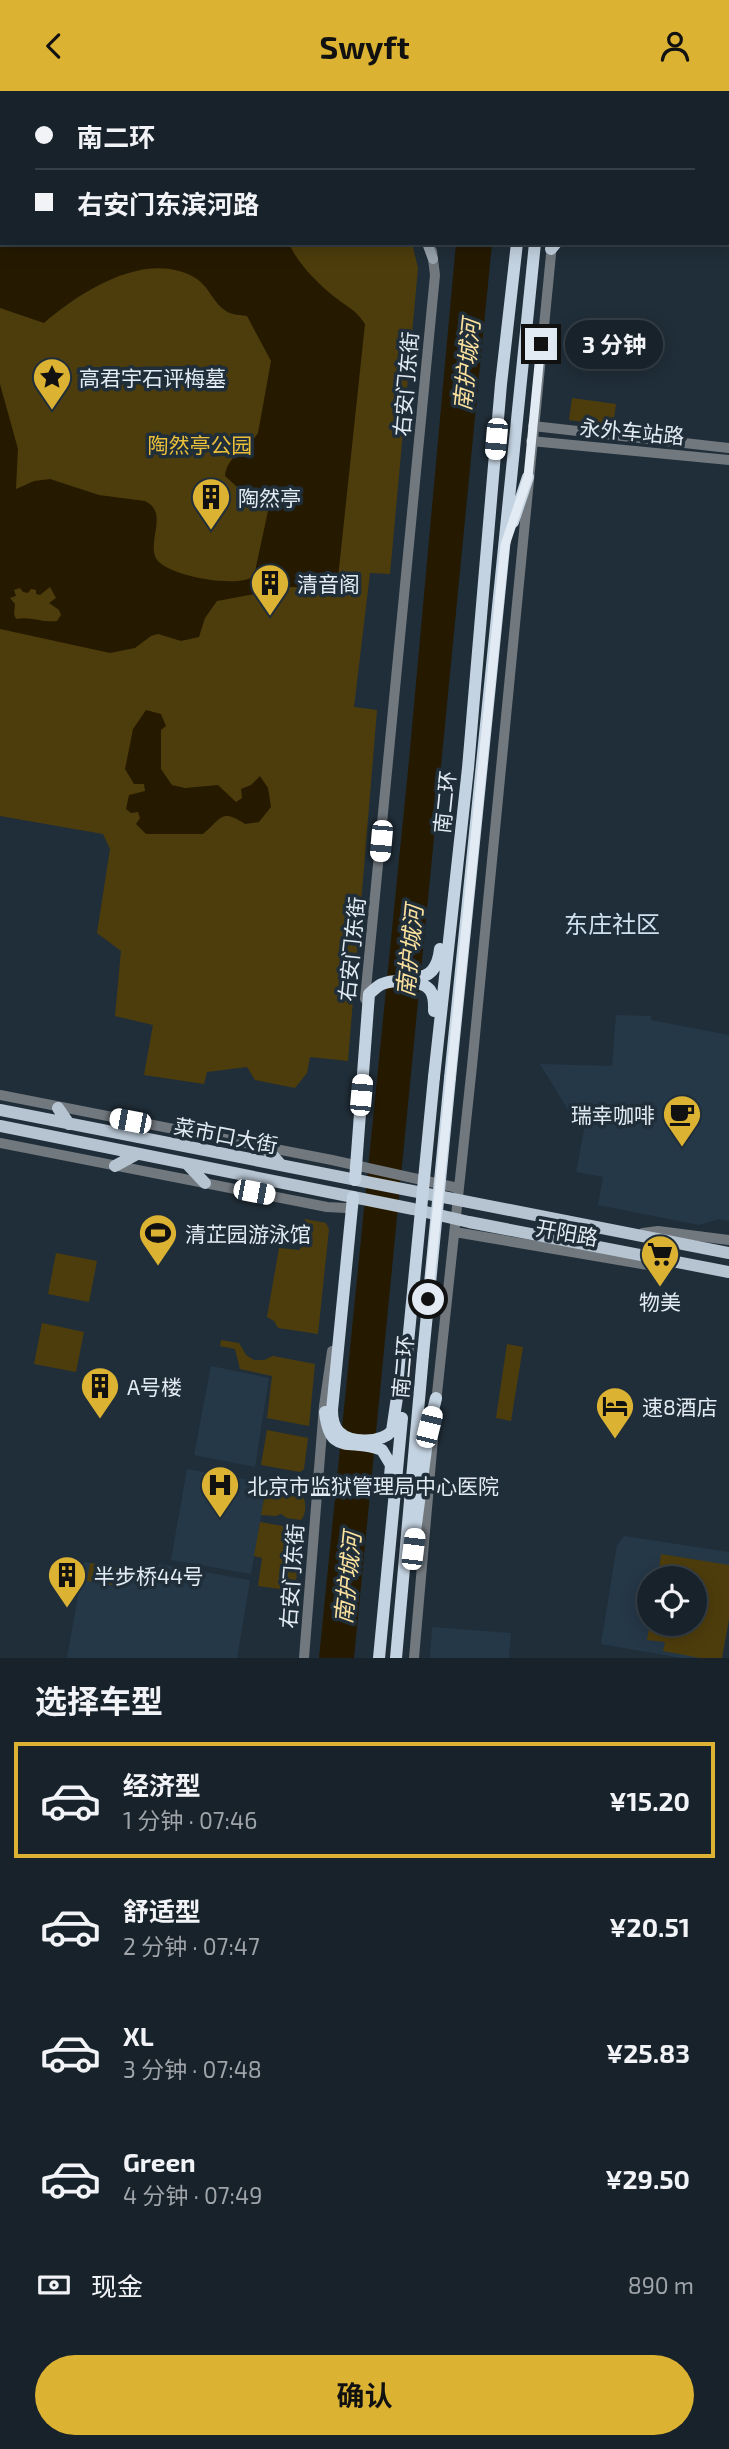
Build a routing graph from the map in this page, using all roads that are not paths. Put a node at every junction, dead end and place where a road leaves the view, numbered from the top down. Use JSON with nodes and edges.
{"nodes":[{"id":1,"x":430,"y":245,"type":"edge"},
{"id":2,"x":508,"y":245,"type":"edge"},
{"id":3,"x":517,"y":245,"type":"edge"},
{"id":4,"x":535,"y":245,"type":"edge"},
{"id":5,"x":553,"y":245,"type":"edge"},
{"id":6,"x":433,"y":259,"type":"joint"},
{"id":7,"x":513,"y":279,"type":"junction"},
{"id":8,"x":533,"y":426,"type":"junction"},
{"id":9,"x":531,"y":441,"type":"junction"},
{"id":10,"x":729,"y":448,"type":"edge"},
{"id":11,"x":729,"y":460,"type":"edge"},
{"id":12,"x":528,"y":477,"type":"junction"},
{"id":13,"x":505,"y":545,"type":"junction"},
{"id":14,"x":453,"y":891,"type":"junction"},
{"id":15,"x":428,"y":981,"type":"junction"},
{"id":16,"x":375,"y":982,"type":"junction"},
{"id":17,"x":436,"y":1055,"type":"junction"},
{"id":18,"x":0,"y":1095,"type":"edge"},
{"id":19,"x":58,"y":1108,"type":"junction"},
{"id":20,"x":0,"y":1110,"type":"edge"},
{"id":21,"x":69,"y":1124,"type":"junction"},
{"id":22,"x":0,"y":1126,"type":"edge"},
{"id":23,"x":0,"y":1143,"type":"edge"},
{"id":24,"x":265,"y":1147,"type":"junction"},
{"id":25,"x":137,"y":1154,"type":"junction"},
{"id":26,"x":115,"y":1165,"type":"junction"},
{"id":27,"x":188,"y":1165,"type":"junction"},
{"id":28,"x":282,"y":1166,"type":"junction"},
{"id":29,"x":356,"y":1173,"type":"junction"},
{"id":30,"x":205,"y":1183,"type":"junction"},
{"id":31,"x":417,"y":1186,"type":"joint"},
{"id":32,"x":458,"y":1193,"type":"junction"},
{"id":33,"x":352,"y":1200,"type":"junction"},
{"id":34,"x":413,"y":1209,"type":"joint"},
{"id":35,"x":455,"y":1226,"type":"junction"},
{"id":36,"x":636,"y":1234,"type":"junction"},
{"id":37,"x":729,"y":1240,"type":"edge"},
{"id":38,"x":729,"y":1253,"type":"edge"},
{"id":39,"x":729,"y":1272,"type":"edge"},
{"id":40,"x":407,"y":1353,"type":"junction"},
{"id":41,"x":436,"y":1398,"type":"junction"},
{"id":42,"x":324,"y":1406,"type":"junction"},
{"id":43,"x":336,"y":1435,"type":"junction"},
{"id":44,"x":382,"y":1444,"type":"junction"},
{"id":45,"x":390,"y":1549,"type":"junction"},
{"id":46,"x":400,"y":1601,"type":"junction"},
{"id":47,"x":304,"y":1658,"type":"edge"},
{"id":48,"x":379,"y":1658,"type":"edge"},
{"id":49,"x":396,"y":1658,"type":"edge"},
{"id":50,"x":414,"y":1658,"type":"edge"}],
"edges":[{"from":1,"to":6,"type":"main road"},
{"from":2,"to":7,"type":"highway"},
{"from":3,"to":7,"type":"highway","name":"南二环"},
{"from":4,"to":13,"type":"highway","name":"南二环"},
{"from":5,"to":8,"type":"street"},
{"from":6,"to":16,"type":"street","name":"右安门东街"},
{"from":7,"to":14,"type":"highway","name":"南二环"},
{"from":8,"to":9,"type":"street"},
{"from":8,"to":10,"type":"street","name":"永外车站路"},
{"from":9,"to":11,"type":"street","name":"永外车站路"},
{"from":9,"to":12,"type":"street"},
{"from":12,"to":13,"type":"highway"},
{"from":12,"to":32,"type":"street"},
{"from":13,"to":46,"type":"highway","name":"南二环","bridge":true},
{"from":14,"to":15,"type":"highway"},
{"from":14,"to":17,"type":"highway","name":"南二环"},
{"from":15,"to":16,"type":"highway"},
{"from":15,"to":17,"type":"highway"},
{"from":16,"to":29,"type":"highway"},
{"from":17,"to":40,"type":"highway","name":"南二环","bridge":true},
{"from":18,"to":19,"type":"street"},
{"from":19,"to":21,"type":"main road"},
{"from":19,"to":24,"type":"street"},
{"from":20,"to":21,"type":"main road","name":"菜市口大街"},
{"from":21,"to":28,"type":"main road","name":"菜市口大街"},
{"from":22,"to":25,"type":"main road","name":"菜市口大街"},
{"from":23,"to":26,"type":"street"},
{"from":24,"to":28,"type":"main road"},
{"from":24,"to":29,"type":"street"},
{"from":25,"to":26,"type":"main road"},
{"from":25,"to":27,"type":"main road","name":"菜市口大街"},
{"from":26,"to":30,"type":"street"},
{"from":27,"to":30,"type":"main road"},
{"from":27,"to":33,"type":"main road","name":"菜市口大街"},
{"from":28,"to":29,"type":"main road","name":"菜市口大街"},
{"from":29,"to":31,"type":"main road","name":"菜市口大街"},
{"from":29,"to":33,"type":"street","name":"右安门东街"},
{"from":30,"to":33,"type":"street"},
{"from":31,"to":32,"type":"main road","name":"开阳路"},
{"from":32,"to":35,"type":"street"},
{"from":32,"to":36,"type":"main road","name":"开阳路"},
{"from":33,"to":34,"type":"main road","name":"菜市口大街"},
{"from":33,"to":42,"type":"street","name":"右安门东街"},
{"from":33,"to":43,"type":"highway"},
{"from":34,"to":35,"type":"main road","name":"开阳路"},
{"from":35,"to":39,"type":"main road","name":"开阳路"},
{"from":35,"to":41,"type":"street"},
{"from":36,"to":37,"type":"street","name":"开阳路"},
{"from":36,"to":38,"type":"main road","name":"开阳路"},
{"from":40,"to":44,"type":"highway"},
{"from":40,"to":45,"type":"highway","name":"南二环"},
{"from":41,"to":46,"type":"highway"},
{"from":41,"to":50,"type":"street"},
{"from":42,"to":43,"type":"highway"},
{"from":42,"to":47,"type":"street","name":"右安门东街"},
{"from":43,"to":44,"type":"highway"},
{"from":44,"to":45,"type":"highway"},
{"from":45,"to":48,"type":"highway","name":"南二环"},
{"from":46,"to":49,"type":"highway","name":"南二环"}]}
